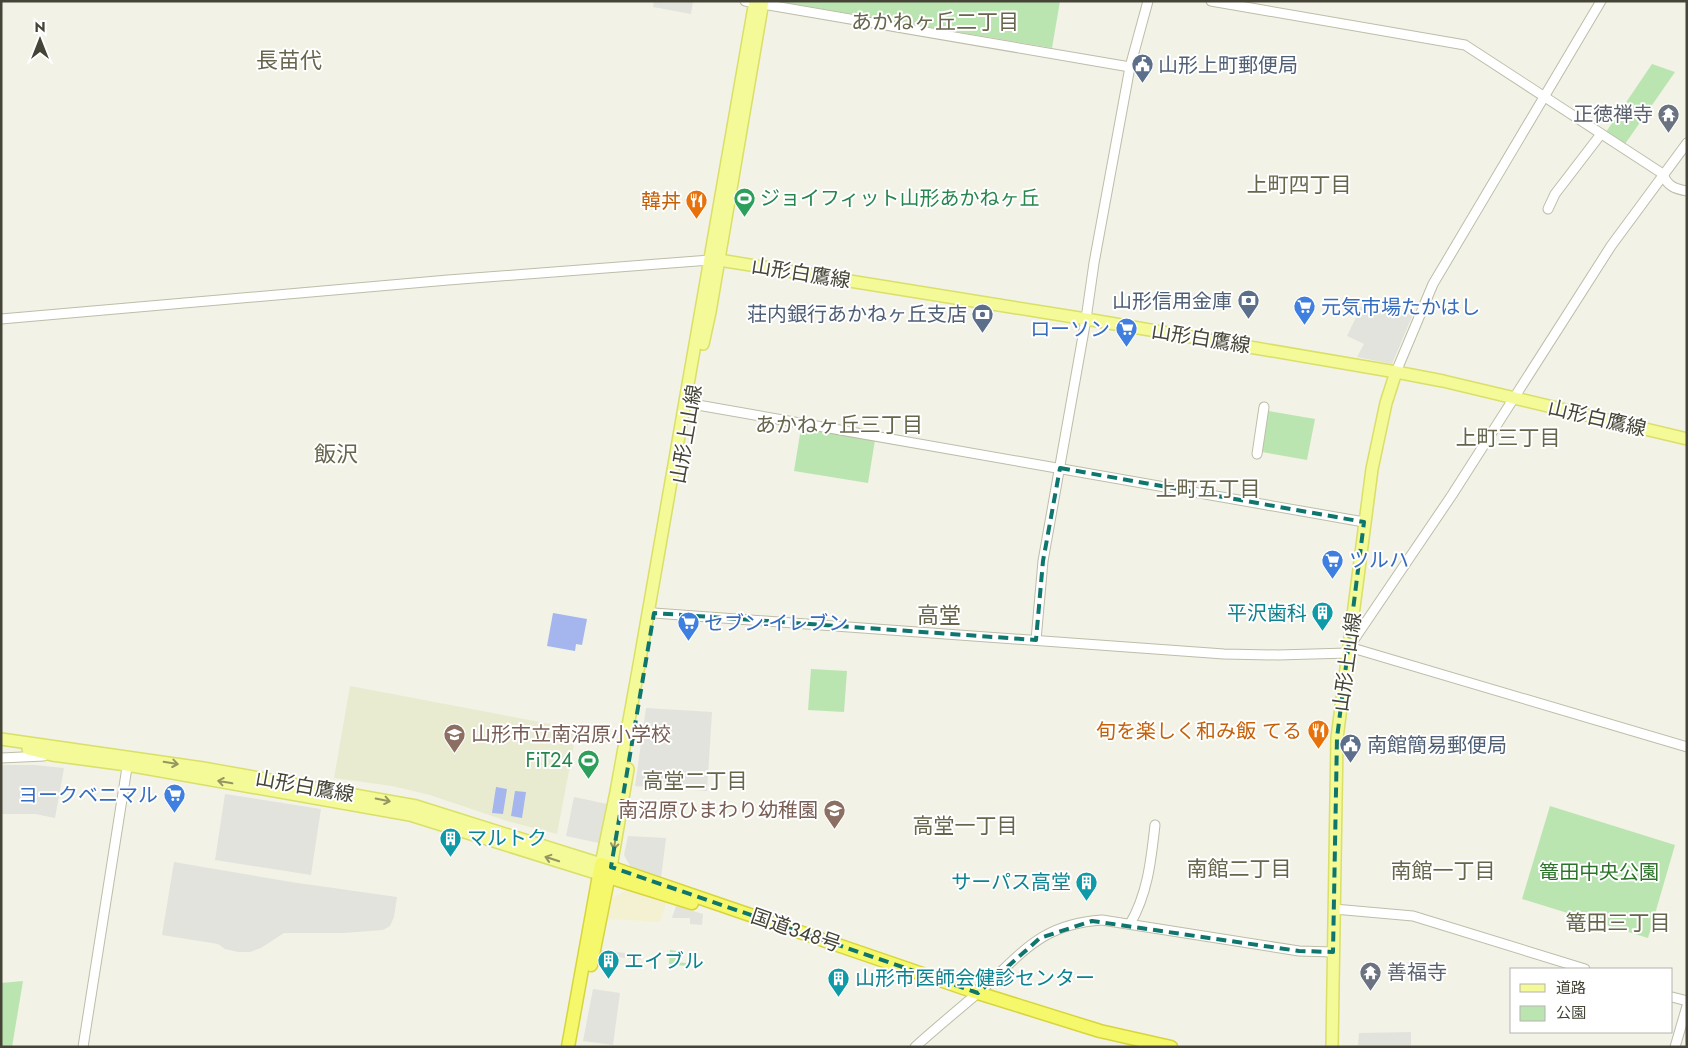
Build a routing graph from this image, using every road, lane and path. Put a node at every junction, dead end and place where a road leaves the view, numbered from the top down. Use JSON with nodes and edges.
{"nodes":[{"id":1,"x":1148,"y":1,"type":"edge"},
{"id":2,"x":1212,"y":1,"type":"edge"},
{"id":3,"x":1601,"y":1,"type":"edge"},
{"id":4,"x":756,"y":2,"type":"edge"},
{"id":5,"x":1130,"y":67,"type":"junction"},
{"id":6,"x":1544,"y":97,"type":"junction"},
{"id":7,"x":1601,"y":134,"type":"junction"},
{"id":8,"x":1687,"y":143,"type":"edge"},
{"id":9,"x":1663,"y":174,"type":"junction"},
{"id":10,"x":1687,"y":191,"type":"edge"},
{"id":11,"x":1548,"y":209,"type":"dead end"},
{"id":12,"x":714,"y":260,"type":"junction"},
{"id":13,"x":1,"y":319,"type":"edge"},
{"id":14,"x":1086,"y":319,"type":"junction"},
{"id":15,"x":1396,"y":372,"type":"junction"},
{"id":16,"x":1513,"y":398,"type":"junction"},
{"id":17,"x":692,"y":404,"type":"junction"},
{"id":18,"x":1264,"y":407,"type":"dead end"},
{"id":19,"x":1687,"y":439,"type":"edge"},
{"id":20,"x":1257,"y":454,"type":"dead end"},
{"id":21,"x":1060,"y":468,"type":"junction"},
{"id":22,"x":1364,"y":522,"type":"junction"},
{"id":23,"x":654,"y":612,"type":"junction"},
{"id":24,"x":1036,"y":640,"type":"junction"},
{"id":25,"x":1349,"y":650,"type":"junction"},
{"id":26,"x":1,"y":741,"type":"edge"},
{"id":27,"x":1687,"y":747,"type":"edge"},
{"id":28,"x":52,"y":755,"type":"junction"},
{"id":29,"x":1,"y":758,"type":"edge"},
{"id":30,"x":128,"y":761,"type":"junction"},
{"id":31,"x":1155,"y":825,"type":"dead end"},
{"id":32,"x":605,"y":870,"type":"junction"},
{"id":33,"x":1334,"y":909,"type":"junction"},
{"id":34,"x":1130,"y":924,"type":"junction"},
{"id":35,"x":1334,"y":952,"type":"junction"},
{"id":36,"x":1582,"y":968,"type":"edge"},
{"id":37,"x":975,"y":995,"type":"junction"},
{"id":38,"x":1673,"y":997,"type":"edge"},
{"id":39,"x":1687,"y":1002,"type":"edge"},
{"id":40,"x":1687,"y":1006,"type":"edge"},
{"id":41,"x":83,"y":1047,"type":"edge"},
{"id":42,"x":568,"y":1047,"type":"edge"},
{"id":43,"x":575,"y":1047,"type":"edge"},
{"id":44,"x":915,"y":1047,"type":"edge"},
{"id":45,"x":1147,"y":1047,"type":"edge"},
{"id":46,"x":1171,"y":1047,"type":"edge"},
{"id":47,"x":1332,"y":1047,"type":"edge"},
{"id":48,"x":1675,"y":1047,"type":"edge"}],
"edges":[{"from":1,"to":5,"type":"street"},
{"from":2,"to":6,"type":"street"},
{"from":3,"to":6,"type":"street"},
{"from":4,"to":5,"type":"street"},
{"from":4,"to":12,"type":"main road","name":"山形上山線"},
{"from":5,"to":14,"type":"street"},
{"from":6,"to":7,"type":"street"},
{"from":6,"to":15,"type":"street"},
{"from":7,"to":9,"type":"street"},
{"from":7,"to":11,"type":"street"},
{"from":8,"to":9,"type":"street"},
{"from":9,"to":10,"type":"street"},
{"from":9,"to":16,"type":"street"},
{"from":12,"to":13,"type":"street"},
{"from":12,"to":14,"type":"main road","name":"山形白鷹線"},
{"from":12,"to":17,"type":"main road","name":"山形上山線"},
{"from":12,"to":32,"type":"main road","name":"山形上山線"},
{"from":14,"to":15,"type":"main road","name":"山形白鷹線"},
{"from":14,"to":21,"type":"street"},
{"from":15,"to":16,"type":"main road","name":"山形白鷹線"},
{"from":15,"to":22,"type":"main road","name":"山形上山線"},
{"from":16,"to":19,"type":"main road","name":"山形白鷹線"},
{"from":16,"to":25,"type":"street"},
{"from":17,"to":21,"type":"street"},
{"from":17,"to":23,"type":"main road","name":"山形上山線"},
{"from":18,"to":20,"type":"street"},
{"from":21,"to":22,"type":"street"},
{"from":21,"to":24,"type":"street"},
{"from":22,"to":25,"type":"main road","name":"山形上山線"},
{"from":23,"to":24,"type":"street"},
{"from":23,"to":32,"type":"main road","name":"山形上山線","one_way":true},
{"from":24,"to":25,"type":"street"},
{"from":25,"to":27,"type":"street"},
{"from":25,"to":33,"type":"main road","name":"山形上山線"},
{"from":26,"to":28,"type":"main road","name":"山形白鷹線"},
{"from":26,"to":30,"type":"main road","name":"山形白鷹線"},
{"from":28,"to":29,"type":"street"},
{"from":28,"to":30,"type":"main road","name":"山形白鷹線"},
{"from":30,"to":32,"type":"main road","name":"山形白鷹線"},
{"from":30,"to":41,"type":"street"},
{"from":31,"to":34,"type":"street"},
{"from":32,"to":37,"type":"highway","name":"国道348号"},
{"from":32,"to":42,"type":"highway"},
{"from":32,"to":43,"type":"highway"},
{"from":33,"to":35,"type":"main road","name":"山形上山線"},
{"from":33,"to":36,"type":"street"},
{"from":34,"to":35,"type":"street"},
{"from":34,"to":37,"type":"street"},
{"from":35,"to":47,"type":"main road","name":"山形上山線"},
{"from":37,"to":44,"type":"street"},
{"from":37,"to":45,"type":"highway","name":"国道348号"},
{"from":37,"to":46,"type":"highway","name":"国道348号"},
{"from":38,"to":39,"type":"street"},
{"from":40,"to":48,"type":"street"}]}
